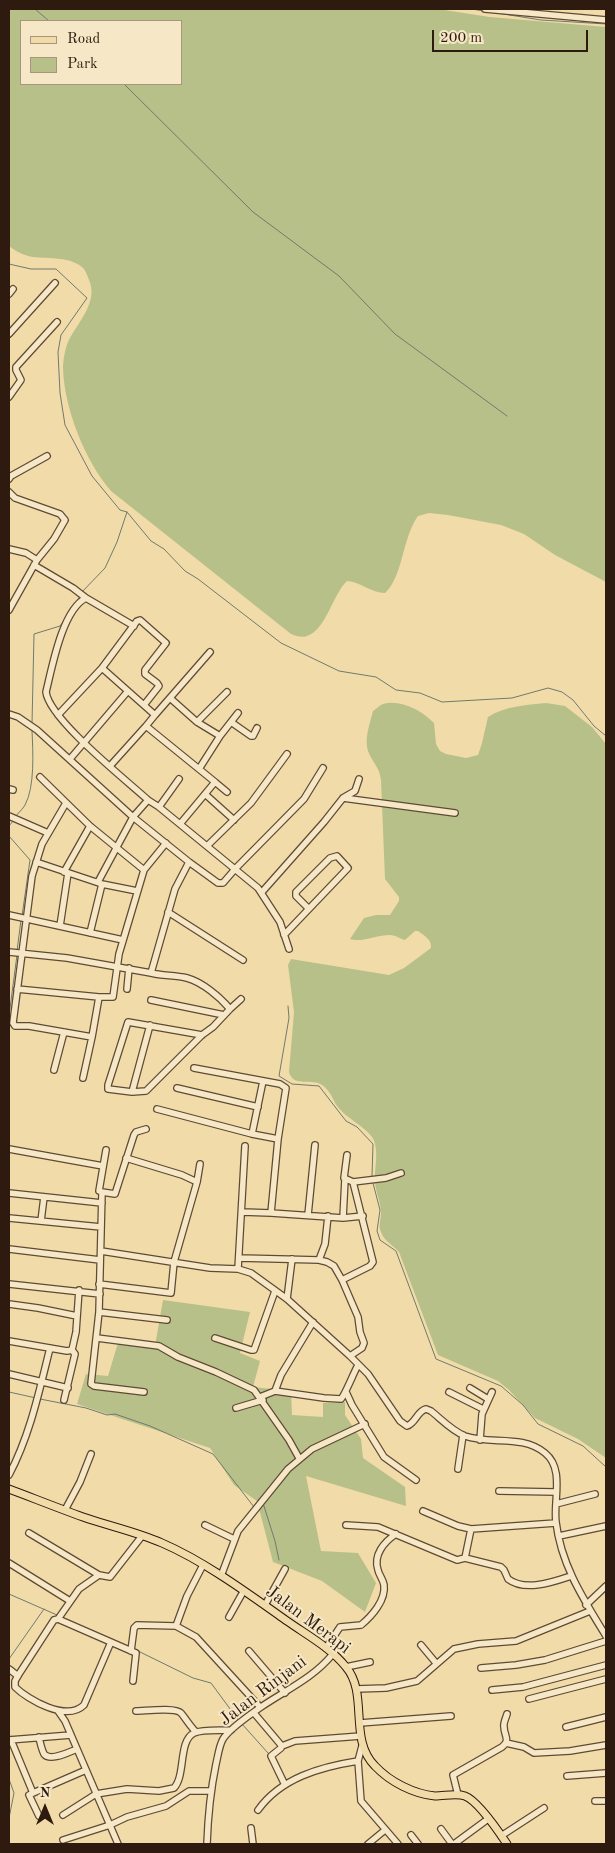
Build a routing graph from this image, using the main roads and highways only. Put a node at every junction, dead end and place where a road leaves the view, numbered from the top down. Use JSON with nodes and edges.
{"nodes":[{"id":1,"x":9,"y":1489,"type":"edge"},
{"id":2,"x":508,"y":1844,"type":"edge"}],
"edges":[{"from":1,"to":2,"type":"main road","name":"Jalan Merapi"}]}
